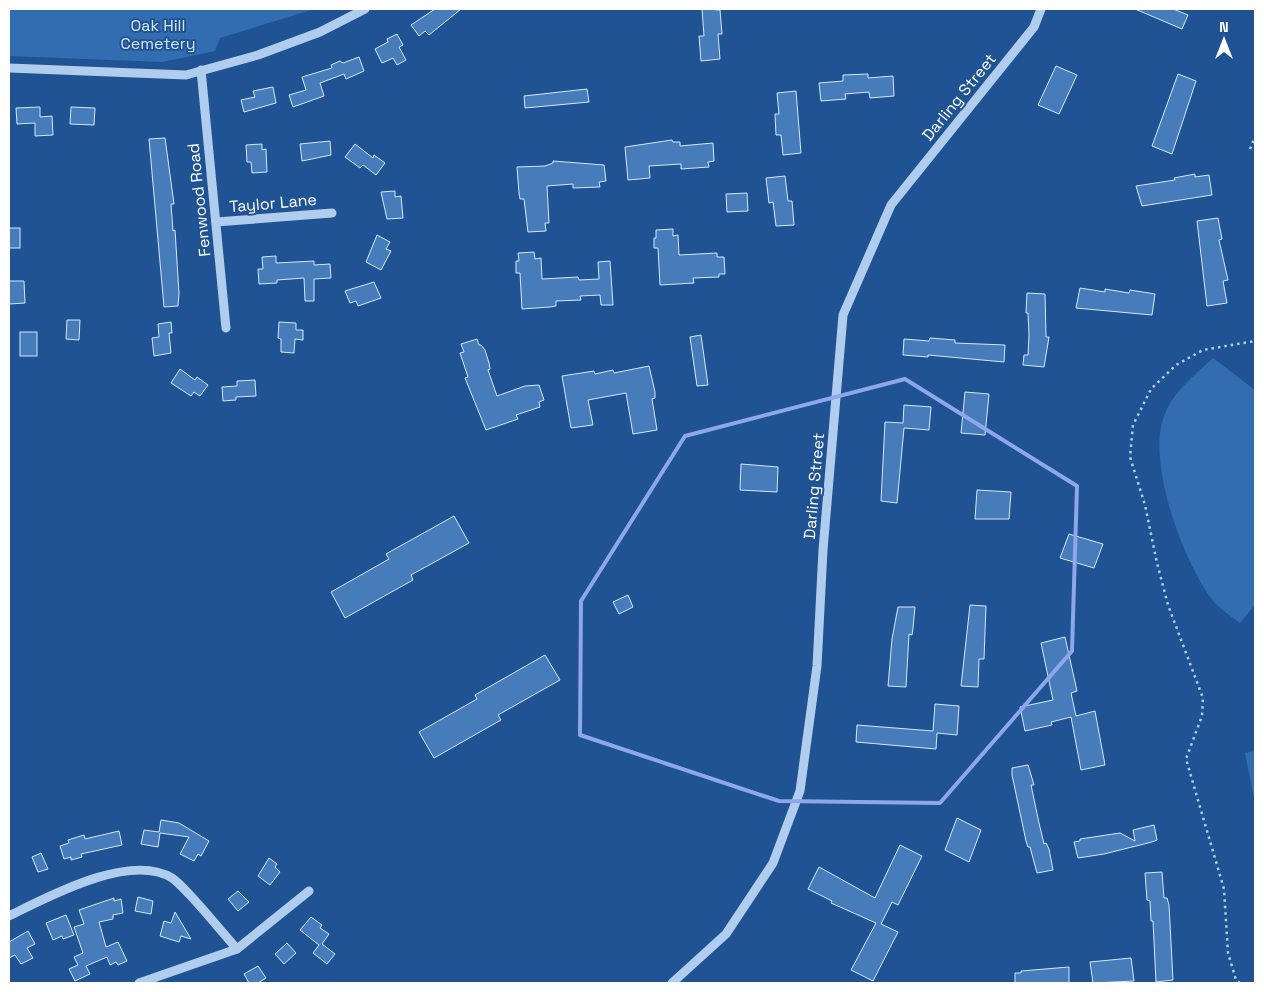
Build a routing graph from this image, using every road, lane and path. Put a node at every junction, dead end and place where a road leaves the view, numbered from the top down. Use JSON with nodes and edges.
{"nodes":[{"id":1,"x":365,"y":9,"type":"edge"},
{"id":2,"x":1040,"y":9,"type":"edge"},
{"id":3,"x":9,"y":68,"type":"edge"},
{"id":4,"x":201,"y":70,"type":"junction"},
{"id":5,"x":1255,"y":137,"type":"edge"},
{"id":6,"x":1250,"y":149,"type":"dead end"},
{"id":7,"x":332,"y":213,"type":"dead end"},
{"id":8,"x":216,"y":222,"type":"junction"},
{"id":9,"x":226,"y":328,"type":"dead end"},
{"id":10,"x":1255,"y":341,"type":"edge"},
{"id":11,"x":309,"y":891,"type":"dead end"},
{"id":12,"x":9,"y":916,"type":"edge"},
{"id":13,"x":237,"y":949,"type":"junction"},
{"id":14,"x":139,"y":983,"type":"edge"},
{"id":15,"x":672,"y":983,"type":"edge"},
{"id":16,"x":1240,"y":983,"type":"edge"}],
"edges":[{"from":1,"to":4,"type":"street"},
{"from":2,"to":15,"type":"street","name":"Darling Street"},
{"from":3,"to":4,"type":"street"},
{"from":4,"to":8,"type":"street","name":"Fenwood Road"},
{"from":5,"to":6,"type":"path"},
{"from":7,"to":8,"type":"street","name":"Taylor Lane"},
{"from":8,"to":9,"type":"street","name":"Fenwood Road"},
{"from":10,"to":16,"type":"path"},
{"from":11,"to":13,"type":"street"},
{"from":12,"to":13,"type":"street"},
{"from":13,"to":14,"type":"street"}]}
